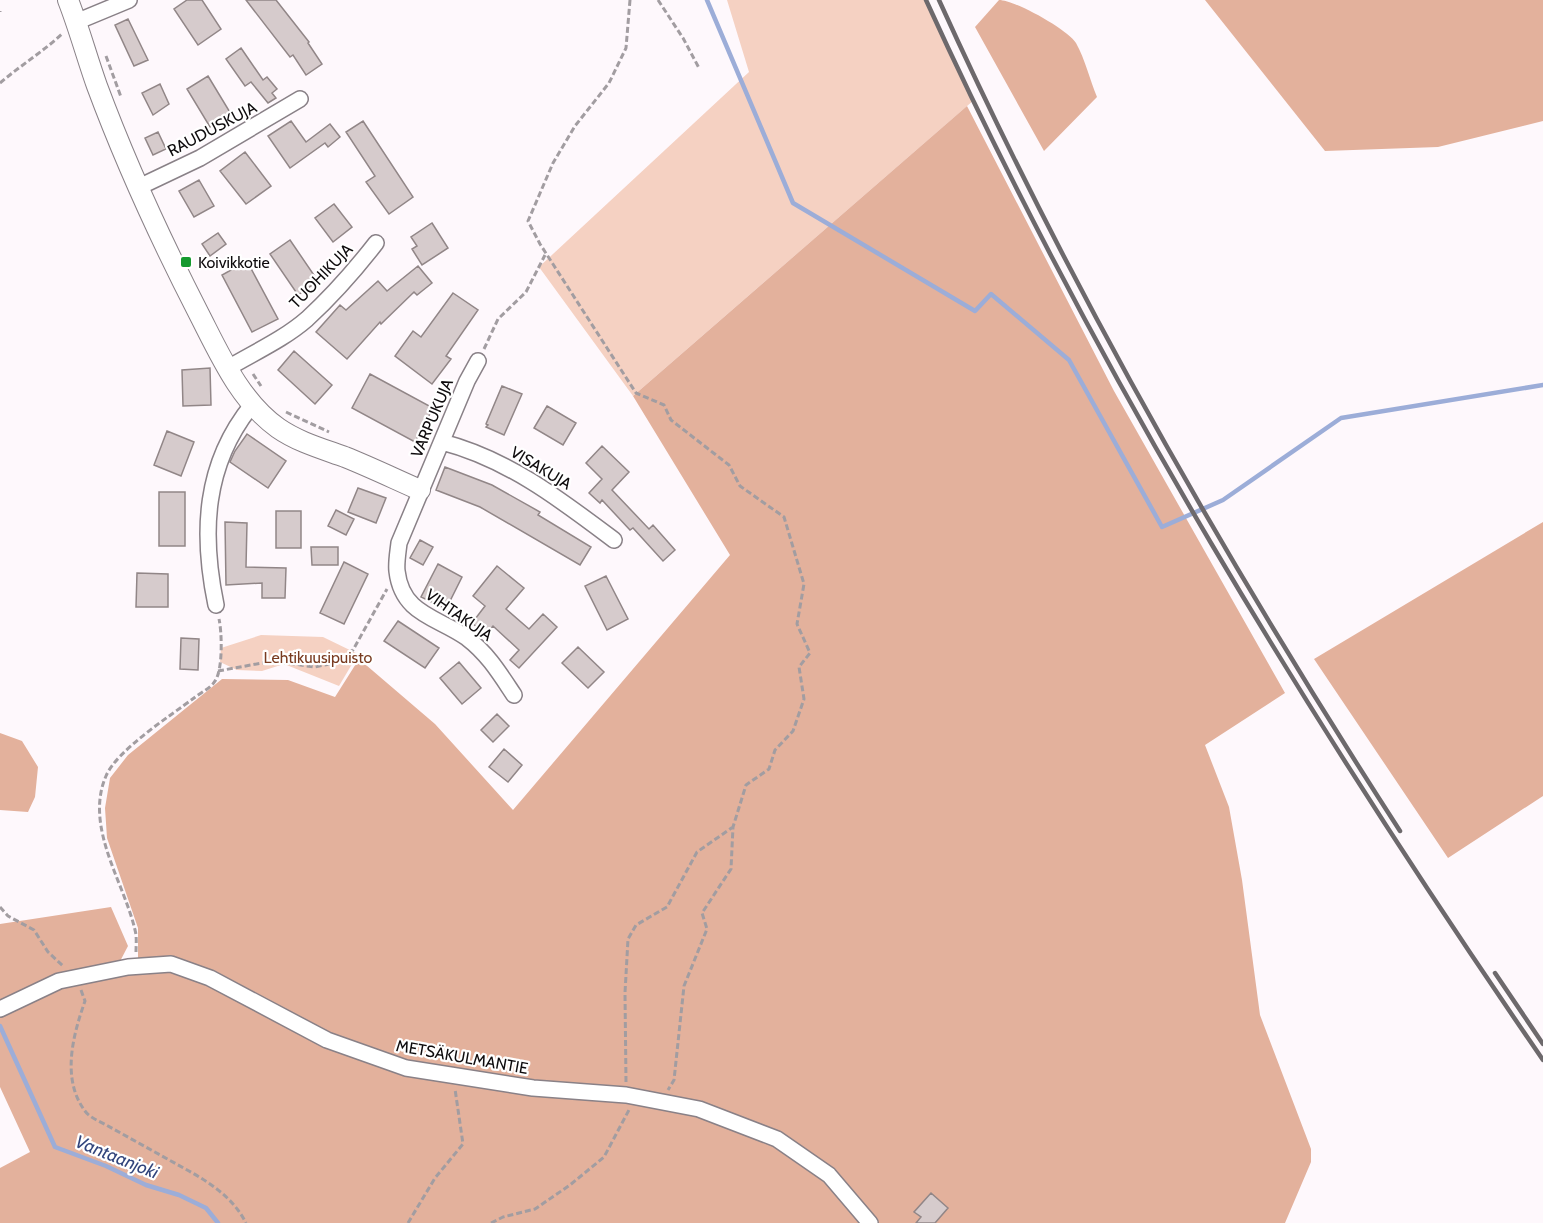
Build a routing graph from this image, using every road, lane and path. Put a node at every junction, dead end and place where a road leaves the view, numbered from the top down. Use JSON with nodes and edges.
{"nodes":[{"id":1,"x":68,"y":0,"type":"edge"},
{"id":2,"x":129,"y":0,"type":"edge"},
{"id":3,"x":630,"y":0,"type":"edge"},
{"id":4,"x":658,"y":0,"type":"edge"},
{"id":5,"x":76,"y":22,"type":"junction"},
{"id":6,"x":104,"y":49,"type":"dead end"},
{"id":7,"x":699,"y":68,"type":"dead end"},
{"id":8,"x":0,"y":83,"type":"edge"},
{"id":9,"x":300,"y":99,"type":"dead end"},
{"id":10,"x":124,"y":105,"type":"dead end"},
{"id":11,"x":139,"y":187,"type":"junction"},
{"id":12,"x":376,"y":243,"type":"dead end"},
{"id":13,"x":546,"y":254,"type":"junction"},
{"id":14,"x":478,"y":361,"type":"joint"},
{"id":15,"x":235,"y":364,"type":"junction"},
{"id":16,"x":258,"y":398,"type":"junction"},
{"id":17,"x":286,"y":412,"type":"dead end"},
{"id":18,"x":333,"y":434,"type":"dead end"},
{"id":19,"x":442,"y":442,"type":"junction"},
{"id":20,"x":420,"y":490,"type":"junction"},
{"id":21,"x":614,"y":540,"type":"dead end"},
{"id":22,"x":397,"y":571,"type":"junction"},
{"id":23,"x":216,"y":605,"type":"joint"},
{"id":24,"x":218,"y":671,"type":"junction"},
{"id":25,"x":514,"y":695,"type":"dead end"},
{"id":26,"x":733,"y":827,"type":"junction"},
{"id":27,"x":0,"y":907,"type":"edge"},
{"id":28,"x":137,"y":966,"type":"junction"},
{"id":29,"x":76,"y":978,"type":"junction"},
{"id":30,"x":1,"y":1008,"type":"edge"},
{"id":31,"x":453,"y":1076,"type":"junction"},
{"id":32,"x":631,"y":1095,"type":"junction"},
{"id":33,"x":661,"y":1101,"type":"junction"},
{"id":34,"x":246,"y":1223,"type":"edge"},
{"id":35,"x":408,"y":1223,"type":"edge"},
{"id":36,"x":491,"y":1223,"type":"edge"},
{"id":37,"x":870,"y":1223,"type":"edge"}],
"edges":[{"from":1,"to":5,"type":"street"},
{"from":2,"to":5,"type":"street"},
{"from":3,"to":13,"type":"path"},
{"from":4,"to":7,"type":"path"},
{"from":5,"to":8,"type":"path"},
{"from":5,"to":11,"type":"street"},
{"from":6,"to":10,"type":"path"},
{"from":9,"to":11,"type":"street","name":"RAUDUSKUJA"},
{"from":11,"to":15,"type":"street"},
{"from":12,"to":15,"type":"street","name":"TUOHIKUJA"},
{"from":13,"to":14,"type":"path"},
{"from":13,"to":26,"type":"path"},
{"from":14,"to":19,"type":"street","name":"VARPUKUJA"},
{"from":15,"to":16,"type":"street"},
{"from":15,"to":16,"type":"path"},
{"from":16,"to":20,"type":"street"},
{"from":16,"to":23,"type":"street"},
{"from":17,"to":18,"type":"path"},
{"from":19,"to":20,"type":"street","name":"VARPUKUJA"},
{"from":19,"to":21,"type":"street","name":"VISAKUJA"},
{"from":20,"to":22,"type":"street","name":"VIHTAKUJA"},
{"from":22,"to":24,"type":"path"},
{"from":22,"to":25,"type":"street","name":"VIHTAKUJA"},
{"from":23,"to":24,"type":"path"},
{"from":24,"to":28,"type":"path"},
{"from":26,"to":32,"type":"path"},
{"from":26,"to":33,"type":"path"},
{"from":27,"to":29,"type":"path"},
{"from":28,"to":29,"type":"street","name":"METSÄKULMANTIE"},
{"from":28,"to":31,"type":"street","name":"METSÄKULMANTIE"},
{"from":29,"to":30,"type":"street","name":"METSÄKULMANTIE"},
{"from":29,"to":34,"type":"path"},
{"from":31,"to":32,"type":"street","name":"METSÄKULMANTIE"},
{"from":31,"to":35,"type":"path"},
{"from":32,"to":33,"type":"street","name":"METSÄKULMANTIE"},
{"from":32,"to":36,"type":"path"},
{"from":33,"to":37,"type":"street","name":"METSÄKULMANTIE"}]}
